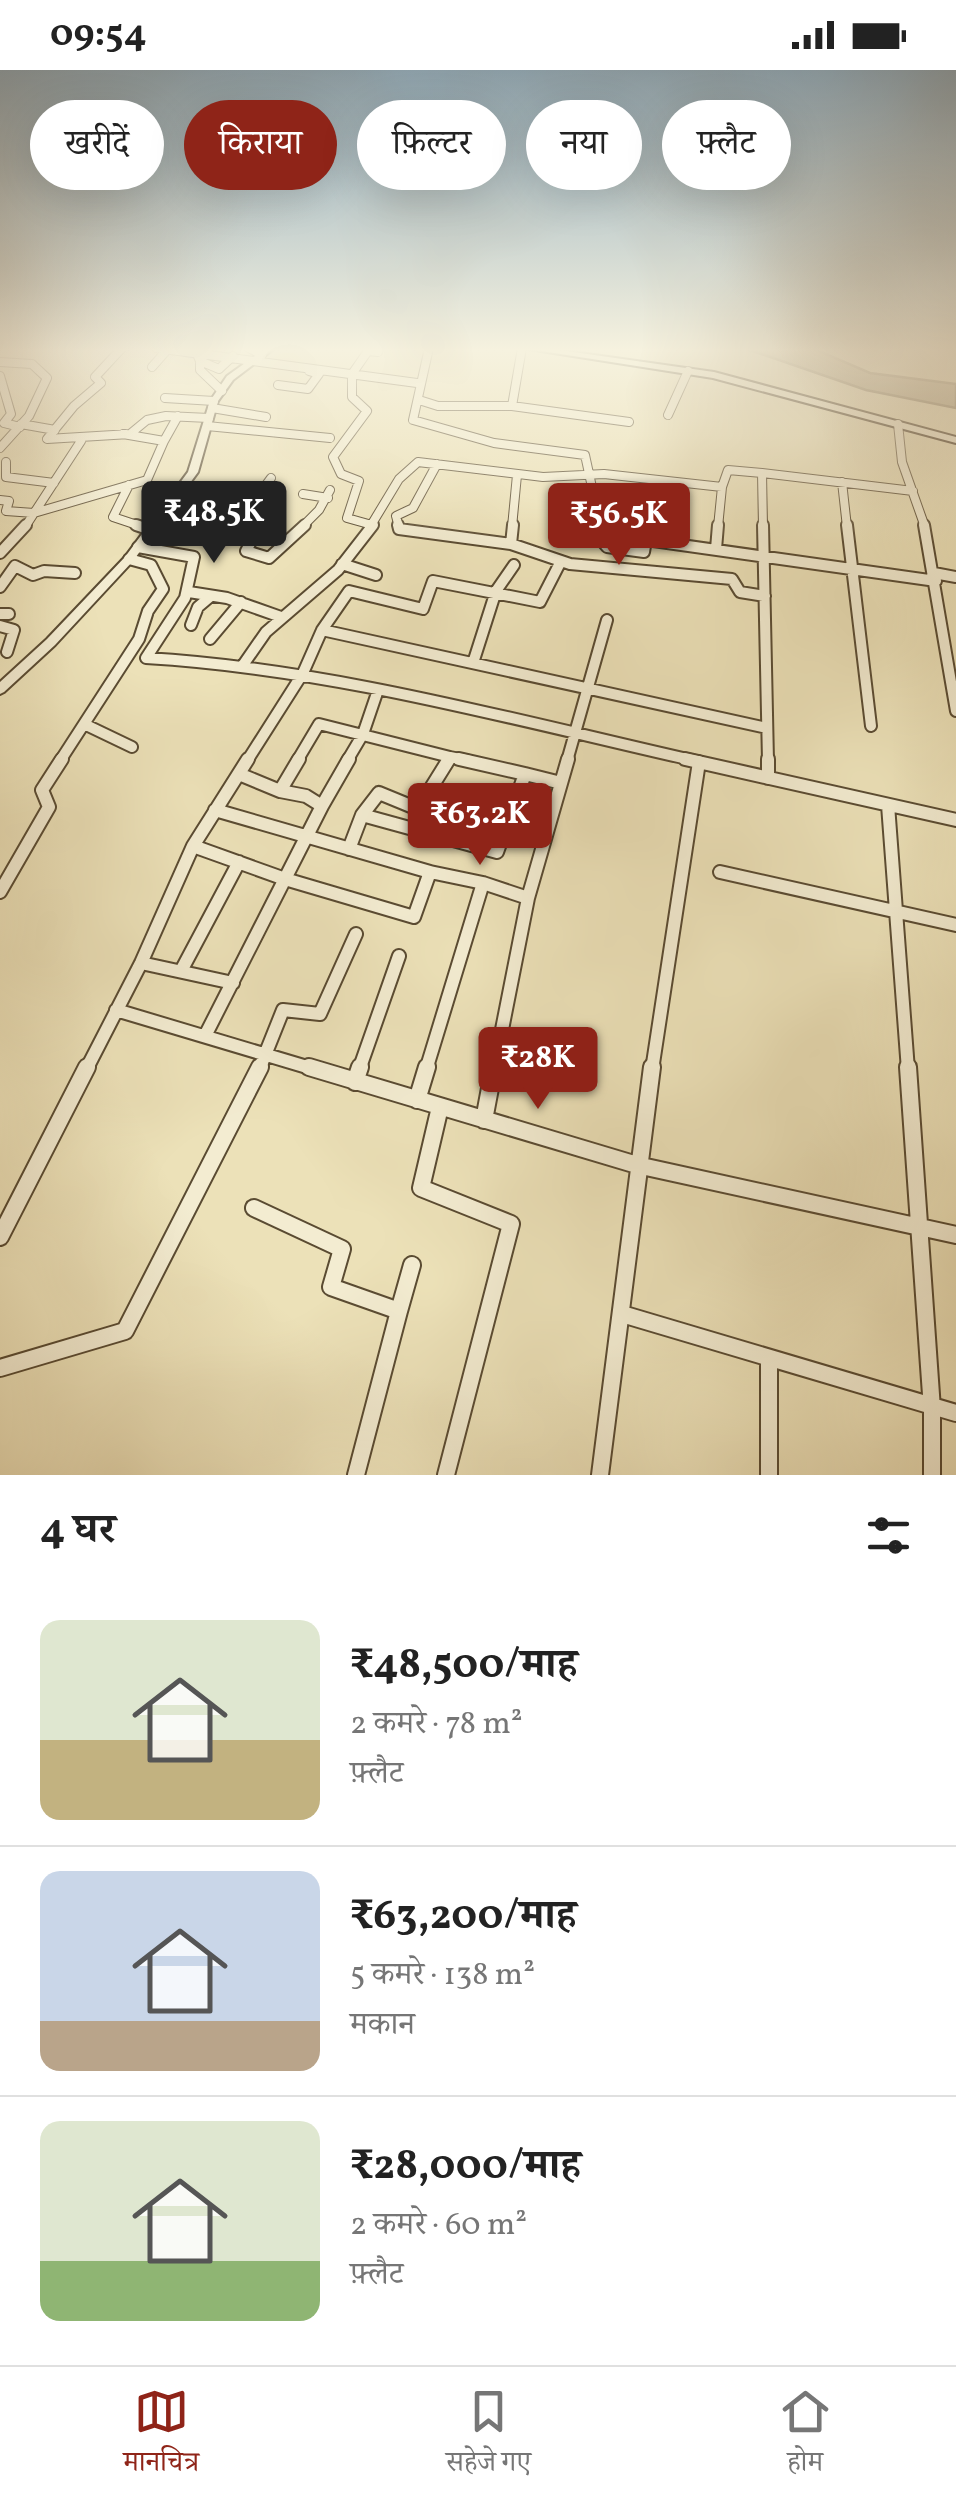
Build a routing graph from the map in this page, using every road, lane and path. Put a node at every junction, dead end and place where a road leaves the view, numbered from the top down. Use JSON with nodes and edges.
{"nodes":[{"id":1,"x":11,"y":414,"type":"edge"},
{"id":2,"x":29,"y":414,"type":"edge"},
{"id":3,"x":68,"y":414,"type":"edge"},
{"id":4,"x":190,"y":414,"type":"edge"},
{"id":5,"x":212,"y":414,"type":"edge"},
{"id":6,"x":230,"y":414,"type":"edge"},
{"id":7,"x":243,"y":414,"type":"edge"},
{"id":8,"x":365,"y":414,"type":"edge"},
{"id":9,"x":415,"y":414,"type":"edge"},
{"id":10,"x":567,"y":414,"type":"edge"},
{"id":11,"x":861,"y":414,"type":"edge"},
{"id":12,"x":178,"y":416,"type":"junction"},
{"id":13,"x":266,"y":417,"type":"dead end"},
{"id":14,"x":629,"y":422,"type":"dead end"},
{"id":15,"x":898,"y":424,"type":"junction"},
{"id":16,"x":20,"y":426,"type":"junction"},
{"id":17,"x":55,"y":430,"type":"junction"},
{"id":18,"x":123,"y":434,"type":"junction"},
{"id":19,"x":306,"y":434,"type":"junction"},
{"id":20,"x":330,"y":438,"type":"dead end"},
{"id":21,"x":164,"y":440,"type":"junction"},
{"id":22,"x":956,"y":440,"type":"edge"},
{"id":23,"x":82,"y":441,"type":"junction"},
{"id":24,"x":299,"y":443,"type":"dead end"},
{"id":25,"x":0,"y":448,"type":"edge"},
{"id":26,"x":6,"y":462,"type":"dead end"},
{"id":27,"x":437,"y":464,"type":"junction"},
{"id":28,"x":762,"y":472,"type":"junction"},
{"id":29,"x":590,"y":474,"type":"junction"},
{"id":30,"x":518,"y":475,"type":"junction"},
{"id":31,"x":271,"y":478,"type":"dead end"},
{"id":32,"x":842,"y":482,"type":"junction"},
{"id":33,"x":54,"y":483,"type":"junction"},
{"id":34,"x":129,"y":485,"type":"junction"},
{"id":35,"x":222,"y":486,"type":"dead end"},
{"id":36,"x":722,"y":487,"type":"junction"},
{"id":37,"x":912,"y":491,"type":"junction"},
{"id":38,"x":304,"y":494,"type":"dead end"},
{"id":39,"x":173,"y":499,"type":"junction"},
{"id":40,"x":0,"y":500,"type":"edge"},
{"id":41,"x":384,"y":507,"type":"junction"},
{"id":42,"x":34,"y":513,"type":"junction"},
{"id":43,"x":205,"y":513,"type":"junction"},
{"id":44,"x":396,"y":516,"type":"junction"},
{"id":45,"x":250,"y":518,"type":"junction"},
{"id":46,"x":372,"y":525,"type":"junction"},
{"id":47,"x":151,"y":530,"type":"junction"},
{"id":48,"x":511,"y":544,"type":"junction"},
{"id":49,"x":138,"y":547,"type":"junction"},
{"id":50,"x":716,"y":549,"type":"junction"},
{"id":51,"x":0,"y":553,"type":"edge"},
{"id":52,"x":764,"y":556,"type":"junction"},
{"id":53,"x":129,"y":560,"type":"junction"},
{"id":54,"x":561,"y":561,"type":"junction"},
{"id":55,"x":342,"y":564,"type":"junction"},
{"id":56,"x":514,"y":564,"type":"dead end"},
{"id":57,"x":852,"y":569,"type":"junction"},
{"id":58,"x":76,"y":573,"type":"dead end"},
{"id":59,"x":376,"y":575,"type":"dead end"},
{"id":60,"x":956,"y":576,"type":"edge"},
{"id":61,"x":935,"y":577,"type":"junction"},
{"id":62,"x":0,"y":587,"type":"edge"},
{"id":63,"x":496,"y":591,"type":"junction"},
{"id":64,"x":188,"y":592,"type":"junction"},
{"id":65,"x":211,"y":596,"type":"junction"},
{"id":66,"x":764,"y":596,"type":"junction"},
{"id":67,"x":241,"y":602,"type":"junction"},
{"id":68,"x":281,"y":617,"type":"junction"},
{"id":69,"x":607,"y":620,"type":"dead end"},
{"id":70,"x":944,"y":624,"type":"junction"},
{"id":71,"x":192,"y":625,"type":"dead end"},
{"id":72,"x":0,"y":626,"type":"edge"},
{"id":73,"x":956,"y":627,"type":"edge"},
{"id":74,"x":322,"y":630,"type":"junction"},
{"id":75,"x":210,"y":639,"type":"dead end"},
{"id":76,"x":4,"y":651,"type":"edge"},
{"id":77,"x":35,"y":657,"type":"junction"},
{"id":78,"x":472,"y":663,"type":"junction"},
{"id":79,"x":244,"y":665,"type":"junction"},
{"id":80,"x":303,"y":673,"type":"junction"},
{"id":81,"x":0,"y":688,"type":"edge"},
{"id":82,"x":588,"y":688,"type":"junction"},
{"id":83,"x":378,"y":690,"type":"junction"},
{"id":84,"x":956,"y":712,"type":"edge"},
{"id":85,"x":84,"y":724,"type":"junction"},
{"id":86,"x":871,"y":726,"type":"dead end"},
{"id":87,"x":767,"y":728,"type":"junction"},
{"id":88,"x":363,"y":734,"type":"junction"},
{"id":89,"x":576,"y":734,"type":"junction"},
{"id":90,"x":132,"y":747,"type":"dead end"},
{"id":91,"x":450,"y":757,"type":"junction"},
{"id":92,"x":698,"y":762,"type":"junction"},
{"id":93,"x":238,"y":774,"type":"junction"},
{"id":94,"x":525,"y":774,"type":"junction"},
{"id":95,"x":768,"y":778,"type":"junction"},
{"id":96,"x":562,"y":783,"type":"junction"},
{"id":97,"x":280,"y":790,"type":"junction"},
{"id":98,"x":888,"y":805,"type":"junction"},
{"id":99,"x":322,"y":806,"type":"junction"},
{"id":100,"x":215,"y":810,"type":"junction"},
{"id":101,"x":362,"y":815,"type":"junction"},
{"id":102,"x":956,"y":820,"type":"edge"},
{"id":103,"x":306,"y":837,"type":"junction"},
{"id":104,"x":192,"y":846,"type":"junction"},
{"id":105,"x":349,"y":850,"type":"junction"},
{"id":106,"x":239,"y":862,"type":"junction"},
{"id":107,"x":430,"y":872,"type":"junction"},
{"id":108,"x":720,"y":872,"type":"dead end"},
{"id":109,"x":285,"y":878,"type":"junction"},
{"id":110,"x":482,"y":883,"type":"junction"},
{"id":111,"x":0,"y":892,"type":"edge"},
{"id":112,"x":528,"y":898,"type":"junction"},
{"id":113,"x":898,"y":911,"type":"junction"},
{"id":114,"x":956,"y":925,"type":"edge"},
{"id":115,"x":356,"y":934,"type":"dead end"},
{"id":116,"x":400,"y":956,"type":"dead end"},
{"id":117,"x":141,"y":963,"type":"junction"},
{"id":118,"x":181,"y":971,"type":"junction"},
{"id":119,"x":232,"y":982,"type":"junction"},
{"id":120,"x":116,"y":1010,"type":"junction"},
{"id":121,"x":206,"y":1034,"type":"junction"},
{"id":122,"x":266,"y":1056,"type":"junction"},
{"id":123,"x":354,"y":1082,"type":"junction"},
{"id":124,"x":417,"y":1100,"type":"junction"},
{"id":125,"x":440,"y":1107,"type":"junction"},
{"id":126,"x":484,"y":1120,"type":"junction"},
{"id":127,"x":638,"y":1165,"type":"junction"},
{"id":128,"x":254,"y":1208,"type":"dead end"},
{"id":129,"x":920,"y":1226,"type":"junction"},
{"id":130,"x":956,"y":1235,"type":"edge"},
{"id":131,"x":0,"y":1237,"type":"edge"},
{"id":132,"x":412,"y":1265,"type":"dead end"},
{"id":133,"x":399,"y":1311,"type":"junction"},
{"id":134,"x":622,"y":1314,"type":"junction"},
{"id":135,"x":769,"y":1359,"type":"junction"},
{"id":136,"x":0,"y":1368,"type":"edge"},
{"id":137,"x":932,"y":1408,"type":"junction"},
{"id":138,"x":956,"y":1413,"type":"edge"},
{"id":139,"x":356,"y":1475,"type":"edge"},
{"id":140,"x":446,"y":1475,"type":"edge"},
{"id":141,"x":600,"y":1475,"type":"edge"},
{"id":142,"x":768,"y":1475,"type":"edge"},
{"id":143,"x":932,"y":1475,"type":"edge"}],
"edges":[{"from":1,"to":16,"type":"street"},
{"from":2,"to":16,"type":"street"},
{"from":3,"to":17,"type":"street"},
{"from":4,"to":12,"type":"street"},
{"from":5,"to":39,"type":"street"},
{"from":6,"to":19,"type":"street"},
{"from":7,"to":13,"type":"street"},
{"from":8,"to":46,"type":"street"},
{"from":9,"to":29,"type":"street"},
{"from":10,"to":14,"type":"street"},
{"from":11,"to":15,"type":"main road"},
{"from":12,"to":18,"type":"street"},
{"from":12,"to":21,"type":"street"},
{"from":15,"to":22,"type":"main road"},
{"from":15,"to":37,"type":"street"},
{"from":16,"to":17,"type":"street"},
{"from":16,"to":25,"type":"street"},
{"from":17,"to":23,"type":"street"},
{"from":18,"to":21,"type":"street"},
{"from":18,"to":23,"type":"street"},
{"from":19,"to":20,"type":"street"},
{"from":19,"to":24,"type":"street"},
{"from":21,"to":34,"type":"street"},
{"from":23,"to":33,"type":"street"},
{"from":26,"to":33,"type":"street"},
{"from":27,"to":30,"type":"street"},
{"from":27,"to":41,"type":"street"},
{"from":27,"to":44,"type":"street"},
{"from":28,"to":32,"type":"street"},
{"from":28,"to":36,"type":"street"},
{"from":28,"to":52,"type":"street"},
{"from":29,"to":30,"type":"street"},
{"from":29,"to":36,"type":"street"},
{"from":29,"to":50,"type":"street"},
{"from":30,"to":48,"type":"street"},
{"from":31,"to":45,"type":"street"},
{"from":32,"to":37,"type":"street"},
{"from":32,"to":57,"type":"street"},
{"from":33,"to":42,"type":"street"},
{"from":34,"to":42,"type":"street"},
{"from":34,"to":47,"type":"street"},
{"from":35,"to":43,"type":"street"},
{"from":36,"to":50,"type":"street"},
{"from":37,"to":61,"type":"street"},
{"from":38,"to":45,"type":"street"},
{"from":39,"to":43,"type":"street"},
{"from":39,"to":47,"type":"street"},
{"from":40,"to":42,"type":"street"},
{"from":41,"to":44,"type":"street"},
{"from":41,"to":46,"type":"street"},
{"from":42,"to":51,"type":"street"},
{"from":43,"to":45,"type":"street"},
{"from":44,"to":48,"type":"street"},
{"from":46,"to":55,"type":"street"},
{"from":47,"to":49,"type":"street"},
{"from":48,"to":54,"type":"street"},
{"from":49,"to":53,"type":"street"},
{"from":49,"to":64,"type":"street"},
{"from":50,"to":52,"type":"street"},
{"from":52,"to":57,"type":"street"},
{"from":52,"to":66,"type":"street"},
{"from":53,"to":77,"type":"street"},
{"from":53,"to":85,"type":"street"},
{"from":54,"to":63,"type":"street"},
{"from":54,"to":66,"type":"street"},
{"from":55,"to":59,"type":"street"},
{"from":55,"to":68,"type":"street"},
{"from":56,"to":63,"type":"street"},
{"from":57,"to":61,"type":"street"},
{"from":57,"to":86,"type":"street"},
{"from":58,"to":62,"type":"street"},
{"from":60,"to":61,"type":"street"},
{"from":61,"to":70,"type":"street"},
{"from":63,"to":74,"type":"street"},
{"from":63,"to":78,"type":"street"},
{"from":64,"to":65,"type":"street"},
{"from":64,"to":79,"type":"street"},
{"from":65,"to":67,"type":"street"},
{"from":65,"to":71,"type":"street"},
{"from":66,"to":87,"type":"street"},
{"from":67,"to":68,"type":"street"},
{"from":67,"to":75,"type":"street"},
{"from":68,"to":79,"type":"street"},
{"from":69,"to":82,"type":"street"},
{"from":70,"to":73,"type":"street"},
{"from":70,"to":84,"type":"street"},
{"from":72,"to":76,"type":"street"},
{"from":74,"to":78,"type":"street"},
{"from":74,"to":80,"type":"street"},
{"from":76,"to":77,"type":"street"},
{"from":77,"to":81,"type":"street"},
{"from":78,"to":82,"type":"street"},
{"from":79,"to":80,"type":"street"},
{"from":80,"to":83,"type":"street"},
{"from":80,"to":93,"type":"street"},
{"from":82,"to":87,"type":"street"},
{"from":82,"to":89,"type":"street"},
{"from":83,"to":88,"type":"street"},
{"from":83,"to":89,"type":"street"},
{"from":85,"to":90,"type":"street"},
{"from":85,"to":111,"type":"street"},
{"from":87,"to":95,"type":"street"},
{"from":88,"to":91,"type":"street"},
{"from":88,"to":97,"type":"street"},
{"from":88,"to":99,"type":"street"},
{"from":89,"to":92,"type":"street"},
{"from":89,"to":96,"type":"street"},
{"from":91,"to":94,"type":"street"},
{"from":91,"to":101,"type":"street"},
{"from":92,"to":95,"type":"street"},
{"from":92,"to":127,"type":"street"},
{"from":93,"to":97,"type":"street"},
{"from":93,"to":100,"type":"street"},
{"from":94,"to":96,"type":"street"},
{"from":94,"to":101,"type":"street"},
{"from":95,"to":98,"type":"street"},
{"from":96,"to":112,"type":"street"},
{"from":97,"to":99,"type":"street"},
{"from":98,"to":102,"type":"street"},
{"from":98,"to":113,"type":"street"},
{"from":99,"to":103,"type":"street"},
{"from":100,"to":103,"type":"street"},
{"from":100,"to":104,"type":"street"},
{"from":101,"to":105,"type":"street"},
{"from":103,"to":105,"type":"street"},
{"from":103,"to":109,"type":"street"},
{"from":104,"to":106,"type":"street"},
{"from":104,"to":117,"type":"street"},
{"from":105,"to":107,"type":"street"},
{"from":106,"to":109,"type":"street"},
{"from":106,"to":118,"type":"street"},
{"from":107,"to":109,"type":"street"},
{"from":107,"to":110,"type":"street"},
{"from":108,"to":113,"type":"street"},
{"from":109,"to":119,"type":"street"},
{"from":110,"to":112,"type":"street"},
{"from":110,"to":124,"type":"street"},
{"from":112,"to":126,"type":"street"},
{"from":113,"to":114,"type":"street"},
{"from":113,"to":129,"type":"street"},
{"from":115,"to":122,"type":"street"},
{"from":116,"to":123,"type":"street"},
{"from":117,"to":118,"type":"street"},
{"from":117,"to":120,"type":"street"},
{"from":118,"to":119,"type":"street"},
{"from":119,"to":121,"type":"street"},
{"from":120,"to":121,"type":"street"},
{"from":120,"to":131,"type":"street"},
{"from":121,"to":122,"type":"street"},
{"from":122,"to":123,"type":"street"},
{"from":122,"to":136,"type":"street"},
{"from":123,"to":124,"type":"street"},
{"from":124,"to":125,"type":"street"},
{"from":125,"to":126,"type":"street"},
{"from":125,"to":140,"type":"street"},
{"from":126,"to":127,"type":"street"},
{"from":127,"to":129,"type":"street"},
{"from":127,"to":134,"type":"street"},
{"from":128,"to":133,"type":"street"},
{"from":129,"to":130,"type":"street"},
{"from":129,"to":137,"type":"street"},
{"from":132,"to":133,"type":"street"},
{"from":133,"to":139,"type":"street"},
{"from":134,"to":135,"type":"street"},
{"from":134,"to":141,"type":"street"},
{"from":135,"to":137,"type":"street"},
{"from":135,"to":142,"type":"street"},
{"from":137,"to":138,"type":"street"},
{"from":137,"to":143,"type":"street"}]}
